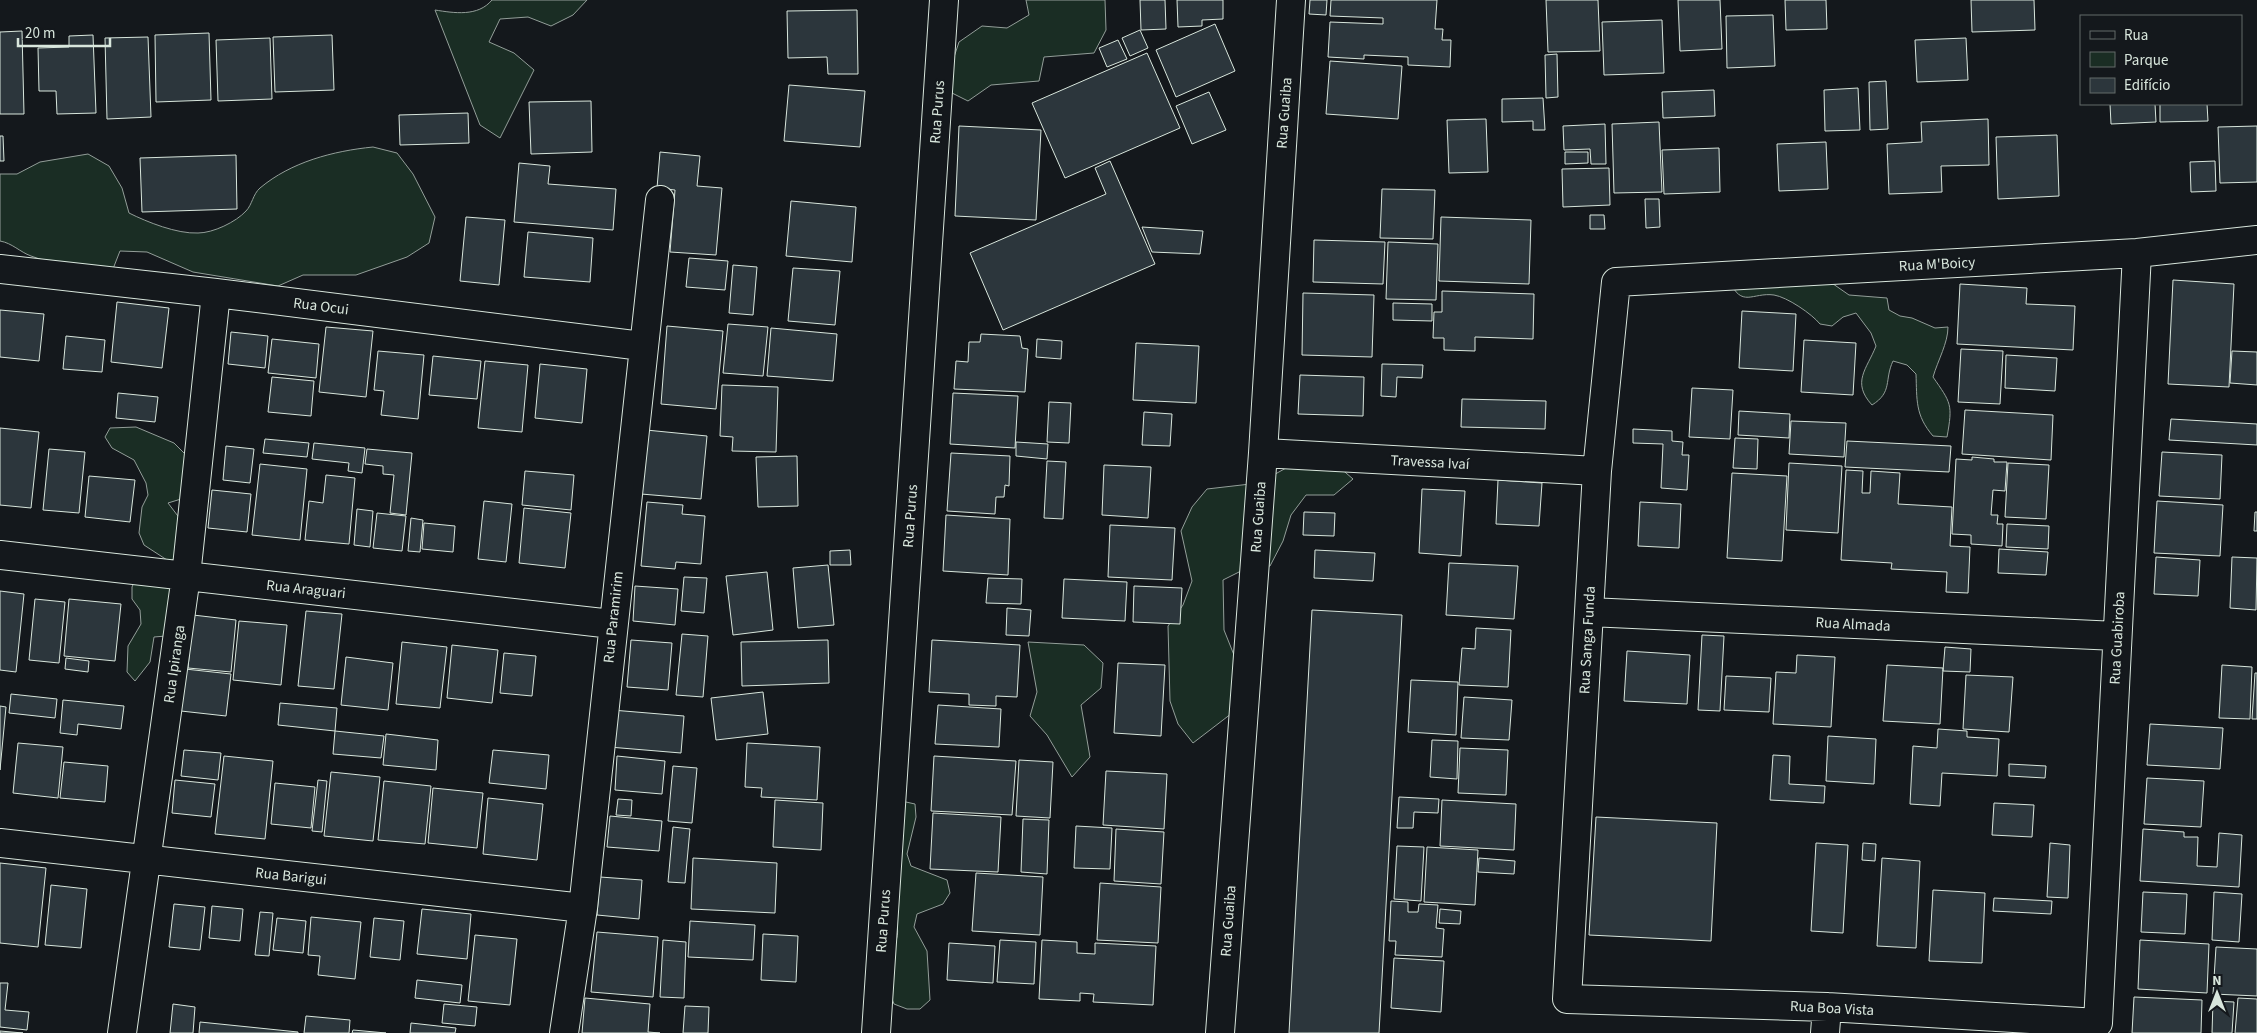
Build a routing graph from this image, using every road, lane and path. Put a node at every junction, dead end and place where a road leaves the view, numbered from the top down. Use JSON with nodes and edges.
{"nodes":[{"id":1,"x":944,"y":0,"type":"edge"},
{"id":2,"x":1291,"y":0,"type":"edge"},
{"id":3,"x":660,"y":200,"type":"dead end"},
{"id":4,"x":2257,"y":240,"type":"edge"},
{"id":5,"x":2137,"y":253,"type":"junction"},
{"id":6,"x":0,"y":269,"type":"edge"},
{"id":7,"x":1616,"y":282,"type":"joint"},
{"id":8,"x":216,"y":293,"type":"junction"},
{"id":9,"x":642,"y":346,"type":"junction"},
{"id":10,"x":1263,"y":453,"type":"junction"},
{"id":11,"x":1597,"y":471,"type":"junction"},
{"id":12,"x":0,"y":555,"type":"edge"},
{"id":13,"x":186,"y":576,"type":"junction"},
{"id":14,"x":1588,"y":612,"type":"junction"},
{"id":15,"x":612,"y":624,"type":"junction"},
{"id":16,"x":2117,"y":636,"type":"junction"},
{"id":17,"x":0,"y":843,"type":"edge"},
{"id":18,"x":145,"y":860,"type":"junction"},
{"id":19,"x":583,"y":908,"type":"junction"},
{"id":20,"x":1567,"y":999,"type":"joint"},
{"id":21,"x":1826,"y":1020,"type":"edge"},
{"id":22,"x":2098,"y":1023,"type":"joint"},
{"id":23,"x":122,"y":1033,"type":"edge"},
{"id":24,"x":564,"y":1033,"type":"edge"},
{"id":25,"x":876,"y":1033,"type":"edge"},
{"id":26,"x":1220,"y":1033,"type":"edge"}],
"edges":[{"from":1,"to":25,"type":"street","name":"Rua Purus"},
{"from":2,"to":10,"type":"street","name":"Rua Guaiba"},
{"from":3,"to":9,"type":"street","name":"Rua Paramirim"},
{"from":4,"to":5,"type":"street","name":"Rua M'Boicy"},
{"from":5,"to":7,"type":"street","name":"Rua M'Boicy"},
{"from":5,"to":16,"type":"street","name":"Rua Guabiroba"},
{"from":6,"to":8,"type":"street","name":"Rua Ocui"},
{"from":7,"to":11,"type":"street","name":"Rua Sanga Funda"},
{"from":8,"to":9,"type":"street","name":"Rua Ocui"},
{"from":8,"to":13,"type":"street","name":"Rua Ipiranga"},
{"from":9,"to":15,"type":"street","name":"Rua Paramirim"},
{"from":10,"to":11,"type":"street","name":"Travessa Ivaí"},
{"from":10,"to":26,"type":"street","name":"Rua Guaiba"},
{"from":11,"to":14,"type":"street","name":"Rua Sanga Funda"},
{"from":12,"to":13,"type":"street","name":"Rua Araguari"},
{"from":13,"to":15,"type":"street","name":"Rua Araguari"},
{"from":13,"to":18,"type":"street","name":"Rua Ipiranga"},
{"from":14,"to":16,"type":"street","name":"Rua Almada"},
{"from":14,"to":20,"type":"street","name":"Rua Sanga Funda"},
{"from":15,"to":19,"type":"street","name":"Rua Paramirim"},
{"from":16,"to":22,"type":"street","name":"Rua Guabiroba"},
{"from":17,"to":18,"type":"street","name":"Rua Barigui"},
{"from":18,"to":19,"type":"street","name":"Rua Barigui"},
{"from":18,"to":23,"type":"street","name":"Rua Ipiranga"},
{"from":19,"to":24,"type":"street","name":"Rua Paramirim"},
{"from":20,"to":21,"type":"street","name":"Rua Boa Vista"},
{"from":21,"to":22,"type":"street","name":"Rua Boa Vista"}]}
